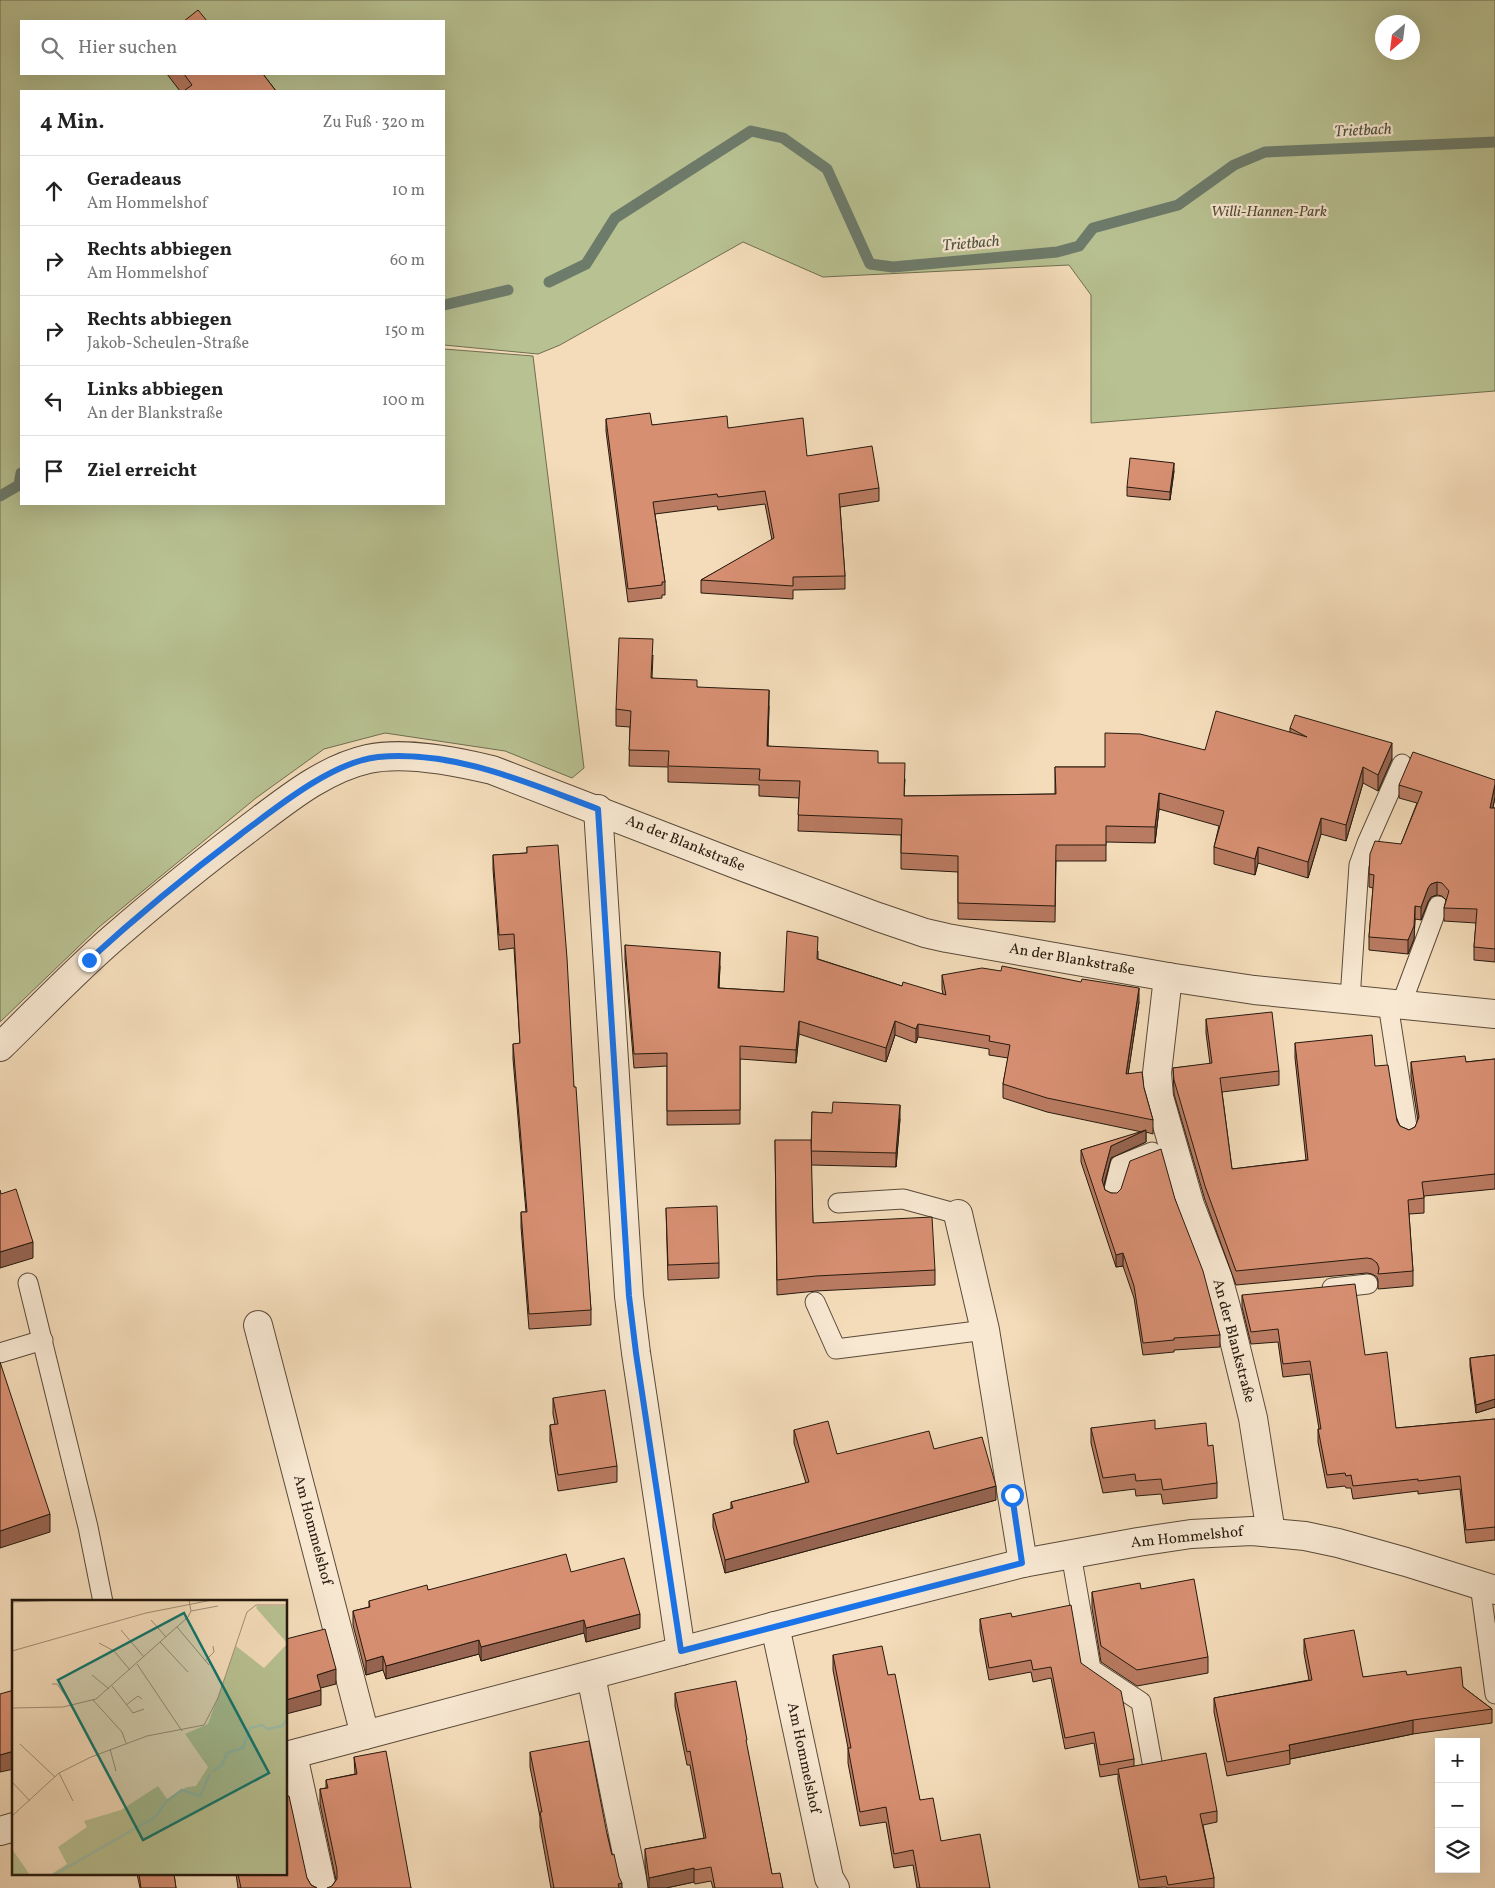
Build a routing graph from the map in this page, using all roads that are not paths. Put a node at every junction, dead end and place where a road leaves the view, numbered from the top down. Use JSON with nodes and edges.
{"nodes":[{"id":1,"x":1402,"y":764,"type":"dead end"},
{"id":2,"x":598,"y":809,"type":"junction"},
{"id":3,"x":1438,"y":906,"type":"dead end"},
{"id":4,"x":1168,"y":977,"type":"junction"},
{"id":5,"x":1350,"y":1000,"type":"junction"},
{"id":6,"x":1395,"y":1004,"type":"junction"},
{"id":7,"x":1495,"y":1014,"type":"edge"},
{"id":8,"x":0,"y":1047,"type":"edge"},
{"id":9,"x":1408,"y":1134,"type":"edge"},
{"id":10,"x":1172,"y":1144,"type":"junction"},
{"id":11,"x":1113,"y":1194,"type":"edge"},
{"id":12,"x":838,"y":1203,"type":"dead end"},
{"id":13,"x":958,"y":1214,"type":"joint"},
{"id":14,"x":28,"y":1283,"type":"dead end"},
{"id":15,"x":1368,"y":1284,"type":"dead end"},
{"id":16,"x":1310,"y":1290,"type":"edge"},
{"id":17,"x":815,"y":1302,"type":"dead end"},
{"id":18,"x":258,"y":1325,"type":"dead end"},
{"id":19,"x":985,"y":1330,"type":"junction"},
{"id":20,"x":43,"y":1340,"type":"junction"},
{"id":21,"x":0,"y":1353,"type":"edge"},
{"id":22,"x":1271,"y":1533,"type":"junction"},
{"id":23,"x":1071,"y":1554,"type":"junction"},
{"id":24,"x":1022,"y":1563,"type":"junction"},
{"id":25,"x":1488,"y":1588,"type":"edge"},
{"id":26,"x":103,"y":1600,"type":"edge"},
{"id":27,"x":775,"y":1626,"type":"junction"},
{"id":28,"x":681,"y":1651,"type":"junction"},
{"id":29,"x":591,"y":1676,"type":"junction"},
{"id":30,"x":1495,"y":1694,"type":"edge"},
{"id":31,"x":365,"y":1736,"type":"junction"},
{"id":32,"x":289,"y":1755,"type":"edge"},
{"id":33,"x":1152,"y":1762,"type":"edge"},
{"id":34,"x":322,"y":1888,"type":"edge"},
{"id":35,"x":634,"y":1888,"type":"edge"},
{"id":36,"x":835,"y":1888,"type":"edge"}],
"edges":[{"from":1,"to":5,"type":"lane"},
{"from":2,"to":4,"type":"street","name":"An der Blankstraße"},
{"from":2,"to":8,"type":"street","name":"An der Blankstraße"},
{"from":2,"to":28,"type":"street"},
{"from":3,"to":6,"type":"lane"},
{"from":4,"to":5,"type":"street","name":"An der Blankstraße"},
{"from":4,"to":10,"type":"street","name":"An der Blankstraße"},
{"from":5,"to":6,"type":"street","name":"An der Blankstraße"},
{"from":6,"to":7,"type":"street","name":"An der Blankstraße"},
{"from":6,"to":9,"type":"lane"},
{"from":10,"to":11,"type":"lane"},
{"from":10,"to":22,"type":"street","name":"An der Blankstraße"},
{"from":12,"to":13,"type":"lane"},
{"from":13,"to":19,"type":"street"},
{"from":14,"to":20,"type":"lane"},
{"from":15,"to":16,"type":"lane"},
{"from":17,"to":19,"type":"lane"},
{"from":18,"to":31,"type":"street","name":"Am Hommelshof"},
{"from":19,"to":24,"type":"street"},
{"from":20,"to":21,"type":"lane"},
{"from":20,"to":26,"type":"lane"},
{"from":22,"to":23,"type":"street","name":"Am Hommelshof"},
{"from":22,"to":25,"type":"street","name":"Am Hommelshof"},
{"from":23,"to":24,"type":"street","name":"Am Hommelshof"},
{"from":23,"to":33,"type":"lane"},
{"from":24,"to":27,"type":"street","name":"Am Hommelshof"},
{"from":25,"to":30,"type":"lane"},
{"from":27,"to":28,"type":"street","name":"Am Hommelshof"},
{"from":27,"to":36,"type":"street","name":"Am Hommelshof"},
{"from":28,"to":29,"type":"street","name":"Am Hommelshof"},
{"from":29,"to":31,"type":"street","name":"Am Hommelshof"},
{"from":29,"to":35,"type":"street"},
{"from":31,"to":32,"type":"street","name":"Am Hommelshof"},
{"from":32,"to":34,"type":"street","name":"Am Hommelshof"}]}
